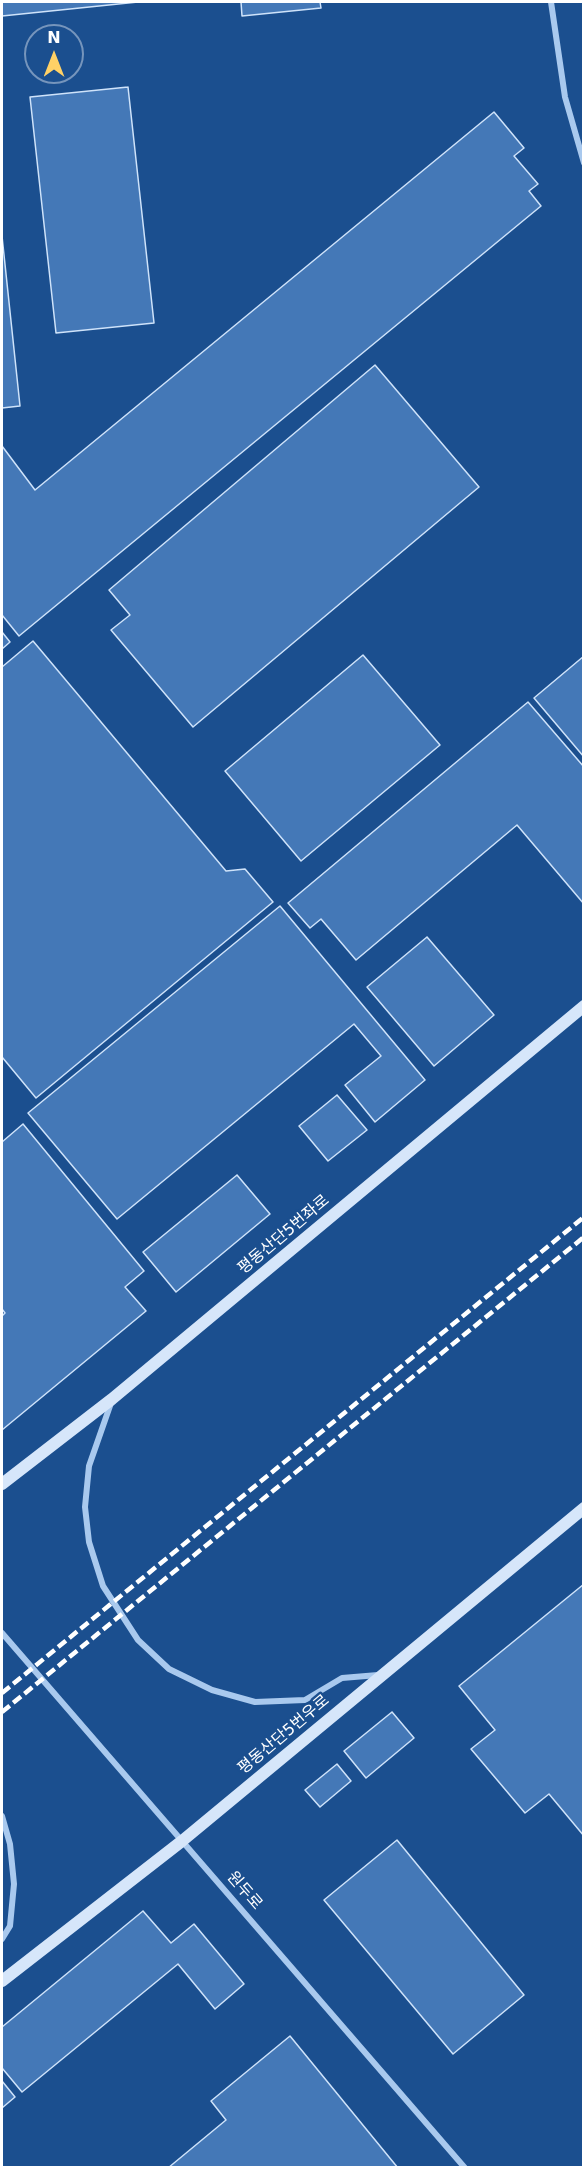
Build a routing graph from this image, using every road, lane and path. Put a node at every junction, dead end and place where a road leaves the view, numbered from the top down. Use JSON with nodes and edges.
{"nodes":[{"id":1,"x":551,"y":2,"type":"edge"},
{"id":2,"x":584,"y":163,"type":"edge"},
{"id":3,"x":584,"y":1006,"type":"edge"},
{"id":4,"x":112,"y":1400,"type":"junction"},
{"id":5,"x":2,"y":1484,"type":"edge"},
{"id":6,"x":584,"y":1508,"type":"edge"},
{"id":7,"x":2,"y":1633,"type":"edge"},
{"id":8,"x":382,"y":1675,"type":"junction"},
{"id":9,"x":2,"y":1816,"type":"edge"},
{"id":10,"x":182,"y":1841,"type":"junction"},
{"id":11,"x":2,"y":1940,"type":"edge"},
{"id":12,"x":2,"y":1981,"type":"edge"},
{"id":13,"x":465,"y":2168,"type":"edge"}],
"edges":[{"from":1,"to":2,"type":"street"},
{"from":3,"to":4,"type":"street","name":"평동산단5번좌로"},
{"from":4,"to":5,"type":"street","name":"평동산단5번좌로"},
{"from":4,"to":8,"type":"street"},
{"from":6,"to":8,"type":"street","name":"평동산단5번우로"},
{"from":7,"to":10,"type":"street","name":"원두로"},
{"from":8,"to":10,"type":"street","name":"평동산단5번우로"},
{"from":9,"to":11,"type":"street"},
{"from":10,"to":12,"type":"street","name":"평동산단5번우로"},
{"from":10,"to":13,"type":"street","name":"원두로"}]}
